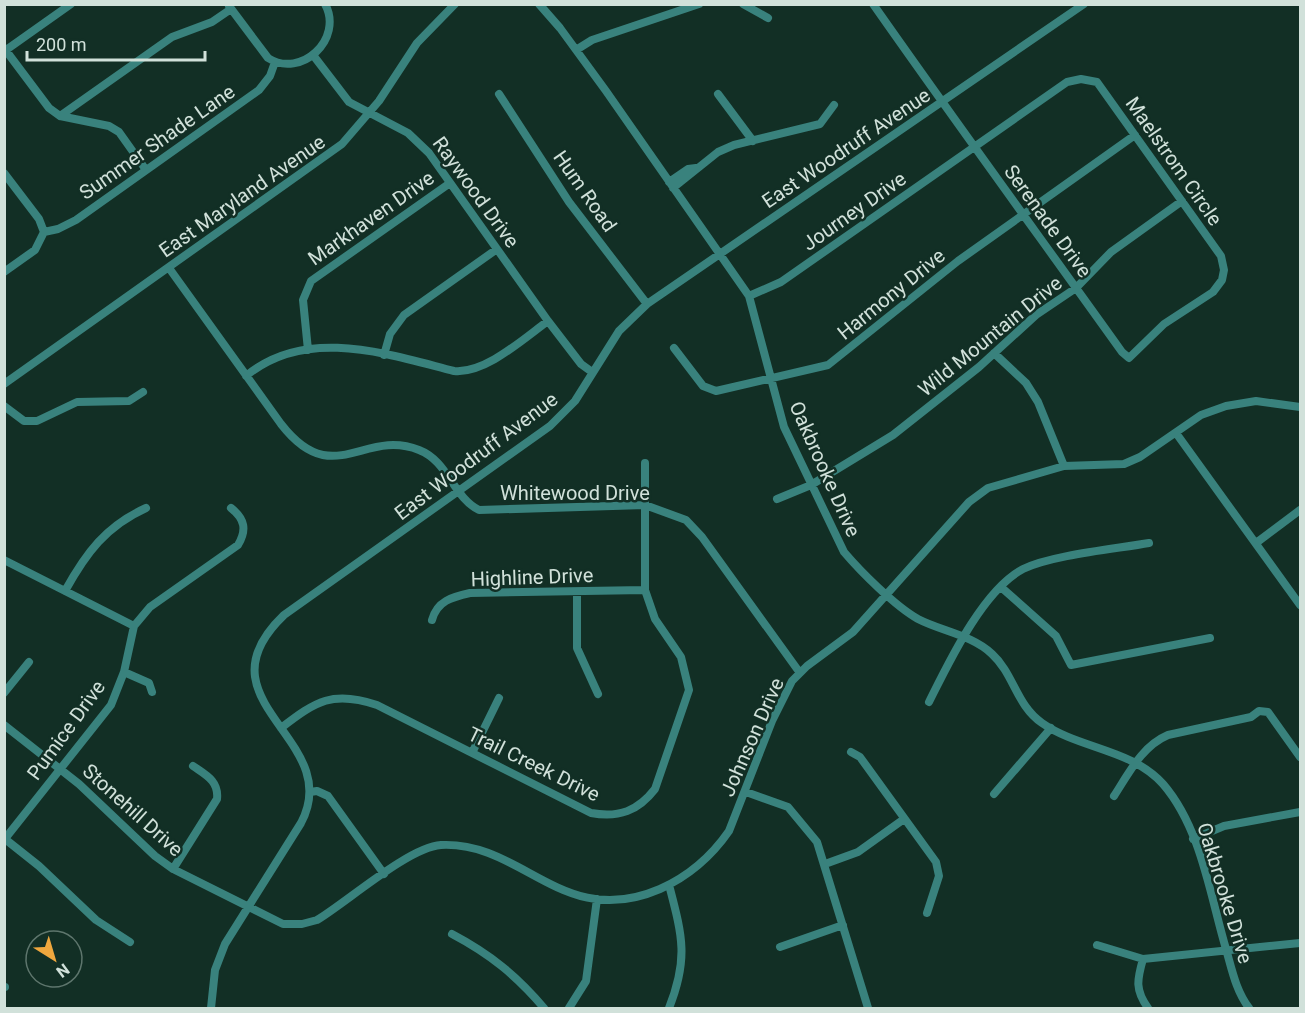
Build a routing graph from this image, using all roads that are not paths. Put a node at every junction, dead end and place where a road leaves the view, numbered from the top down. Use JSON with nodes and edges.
{"nodes":[{"id":1,"x":71,"y":4,"type":"edge"},
{"id":2,"x":325,"y":4,"type":"edge"},
{"id":3,"x":455,"y":4,"type":"edge"},
{"id":4,"x":539,"y":4,"type":"edge"},
{"id":5,"x":699,"y":4,"type":"edge"},
{"id":6,"x":743,"y":4,"type":"edge"},
{"id":7,"x":873,"y":4,"type":"edge"},
{"id":8,"x":1084,"y":4,"type":"edge"},
{"id":9,"x":230,"y":7,"type":"edge"},
{"id":10,"x":768,"y":18,"type":"dead end"},
{"id":11,"x":5,"y":49,"type":"edge"},
{"id":12,"x":576,"y":50,"type":"junction"},
{"id":13,"x":313,"y":55,"type":"junction"},
{"id":14,"x":275,"y":62,"type":"junction"},
{"id":15,"x":499,"y":94,"type":"dead end"},
{"id":16,"x":718,"y":94,"type":"dead end"},
{"id":17,"x":942,"y":102,"type":"junction"},
{"id":18,"x":834,"y":105,"type":"dead end"},
{"id":19,"x":370,"y":114,"type":"junction"},
{"id":20,"x":60,"y":116,"type":"junction"},
{"id":21,"x":1135,"y":135,"type":"junction"},
{"id":22,"x":753,"y":141,"type":"junction"},
{"id":23,"x":975,"y":147,"type":"junction"},
{"id":24,"x":146,"y":170,"type":"junction"},
{"id":25,"x":4,"y":173,"type":"edge"},
{"id":26,"x":450,"y":183,"type":"junction"},
{"id":27,"x":671,"y":185,"type":"junction"},
{"id":28,"x":1182,"y":201,"type":"junction"},
{"id":29,"x":1023,"y":213,"type":"junction"},
{"id":30,"x":44,"y":232,"type":"junction"},
{"id":31,"x":497,"y":249,"type":"junction"},
{"id":32,"x":720,"y":254,"type":"junction"},
{"id":33,"x":169,"y":268,"type":"junction"},
{"id":34,"x":4,"y":272,"type":"edge"},
{"id":35,"x":1076,"y":288,"type":"junction"},
{"id":36,"x":749,"y":296,"type":"junction"},
{"id":37,"x":647,"y":304,"type":"junction"},
{"id":38,"x":548,"y":321,"type":"junction"},
{"id":39,"x":674,"y":348,"type":"dead end"},
{"id":40,"x":309,"y":350,"type":"junction"},
{"id":41,"x":994,"y":353,"type":"junction"},
{"id":42,"x":384,"y":355,"type":"junction"},
{"id":43,"x":1129,"y":358,"type":"joint"},
{"id":44,"x":592,"y":372,"type":"junction"},
{"id":45,"x":246,"y":376,"type":"junction"},
{"id":46,"x":7,"y":380,"type":"edge"},
{"id":47,"x":770,"y":380,"type":"junction"},
{"id":48,"x":143,"y":392,"type":"dead end"},
{"id":49,"x":5,"y":406,"type":"edge"},
{"id":50,"x":1300,"y":407,"type":"edge"},
{"id":51,"x":1176,"y":434,"type":"junction"},
{"id":52,"x":645,"y":463,"type":"dead end"},
{"id":53,"x":1064,"y":466,"type":"junction"},
{"id":54,"x":811,"y":484,"type":"junction"},
{"id":55,"x":459,"y":491,"type":"junction"},
{"id":56,"x":777,"y":499,"type":"dead end"},
{"id":57,"x":645,"y":505,"type":"junction"},
{"id":58,"x":146,"y":508,"type":"dead end"},
{"id":59,"x":231,"y":508,"type":"dead end"},
{"id":60,"x":1300,"y":510,"type":"edge"},
{"id":61,"x":1149,"y":543,"type":"dead end"},
{"id":62,"x":1256,"y":543,"type":"junction"},
{"id":63,"x":4,"y":560,"type":"edge"},
{"id":64,"x":1002,"y":588,"type":"junction"},
{"id":65,"x":645,"y":590,"type":"junction"},
{"id":66,"x":65,"y":591,"type":"junction"},
{"id":67,"x":577,"y":592,"type":"junction"},
{"id":68,"x":887,"y":592,"type":"junction"},
{"id":69,"x":1300,"y":605,"type":"edge"},
{"id":70,"x":432,"y":620,"type":"dead end"},
{"id":71,"x":134,"y":626,"type":"junction"},
{"id":72,"x":962,"y":637,"type":"junction"},
{"id":73,"x":1210,"y":638,"type":"dead end"},
{"id":74,"x":29,"y":662,"type":"dead end"},
{"id":75,"x":124,"y":672,"type":"junction"},
{"id":76,"x":800,"y":673,"type":"junction"},
{"id":77,"x":152,"y":692,"type":"dead end"},
{"id":78,"x":4,"y":693,"type":"edge"},
{"id":79,"x":598,"y":694,"type":"dead end"},
{"id":80,"x":499,"y":698,"type":"dead end"},
{"id":81,"x":929,"y":702,"type":"dead end"},
{"id":82,"x":4,"y":725,"type":"edge"},
{"id":83,"x":281,"y":728,"type":"junction"},
{"id":84,"x":1051,"y":728,"type":"junction"},
{"id":85,"x":851,"y":752,"type":"dead end"},
{"id":86,"x":472,"y":753,"type":"junction"},
{"id":87,"x":1300,"y":757,"type":"edge"},
{"id":88,"x":1135,"y":764,"type":"junction"},
{"id":89,"x":193,"y":766,"type":"dead end"},
{"id":90,"x":60,"y":768,"type":"junction"},
{"id":91,"x":310,"y":792,"type":"junction"},
{"id":92,"x":746,"y":792,"type":"junction"},
{"id":93,"x":994,"y":794,"type":"dead end"},
{"id":94,"x":1114,"y":796,"type":"dead end"},
{"id":95,"x":1300,"y":812,"type":"edge"},
{"id":96,"x":904,"y":819,"type":"junction"},
{"id":97,"x":1192,"y":838,"type":"junction"},
{"id":98,"x":5,"y":839,"type":"edge"},
{"id":99,"x":825,"y":864,"type":"junction"},
{"id":100,"x":173,"y":869,"type":"junction"},
{"id":101,"x":384,"y":874,"type":"junction"},
{"id":102,"x":669,"y":885,"type":"junction"},
{"id":103,"x":597,"y":899,"type":"junction"},
{"id":104,"x":248,"y":907,"type":"junction"},
{"id":105,"x":927,"y":913,"type":"dead end"},
{"id":106,"x":843,"y":926,"type":"junction"},
{"id":107,"x":452,"y":934,"type":"dead end"},
{"id":108,"x":130,"y":942,"type":"dead end"},
{"id":109,"x":1300,"y":943,"type":"edge"},
{"id":110,"x":1097,"y":945,"type":"dead end"},
{"id":111,"x":780,"y":948,"type":"dead end"},
{"id":112,"x":1226,"y":951,"type":"junction"},
{"id":113,"x":1143,"y":959,"type":"junction"},
{"id":114,"x":211,"y":1008,"type":"edge"},
{"id":115,"x":544,"y":1008,"type":"edge"},
{"id":116,"x":568,"y":1008,"type":"edge"},
{"id":117,"x":669,"y":1008,"type":"edge"},
{"id":118,"x":868,"y":1008,"type":"edge"},
{"id":119,"x":1148,"y":1008,"type":"edge"},
{"id":120,"x":1249,"y":1008,"type":"edge"}],
"edges":[{"from":1,"to":11,"type":"street"},
{"from":2,"to":13,"type":"street"},
{"from":3,"to":19,"type":"street","name":"East Maryland Avenue"},
{"from":4,"to":12,"type":"street","name":"Oakbrooke Drive"},
{"from":5,"to":12,"type":"street"},
{"from":6,"to":10,"type":"street"},
{"from":7,"to":17,"type":"street","name":"Serenade Drive"},
{"from":8,"to":17,"type":"street","name":"East Woodruff Avenue"},
{"from":9,"to":14,"type":"street"},
{"from":9,"to":20,"type":"street"},
{"from":11,"to":20,"type":"street"},
{"from":12,"to":27,"type":"street","name":"Oakbrooke Drive"},
{"from":13,"to":14,"type":"street"},
{"from":13,"to":19,"type":"street","name":"Raywood Drive"},
{"from":14,"to":24,"type":"street","name":"Summer Shade Lane"},
{"from":15,"to":37,"type":"street","name":"Hum Road"},
{"from":16,"to":22,"type":"street"},
{"from":17,"to":23,"type":"street","name":"Serenade Drive"},
{"from":17,"to":32,"type":"street","name":"East Woodruff Avenue"},
{"from":18,"to":22,"type":"street"},
{"from":19,"to":26,"type":"street","name":"Raywood Drive"},
{"from":19,"to":33,"type":"street","name":"East Maryland Avenue"},
{"from":20,"to":24,"type":"street"},
{"from":21,"to":23,"type":"street","name":"Maelstrom Circle"},
{"from":21,"to":28,"type":"street","name":"Maelstrom Circle"},
{"from":21,"to":29,"type":"street","name":"Harmony Drive"},
{"from":22,"to":27,"type":"street"},
{"from":23,"to":29,"type":"street","name":"Serenade Drive"},
{"from":23,"to":36,"type":"street","name":"Journey Drive"},
{"from":24,"to":30,"type":"street","name":"Summer Shade Lane"},
{"from":25,"to":30,"type":"street"},
{"from":26,"to":31,"type":"street","name":"Raywood Drive"},
{"from":26,"to":40,"type":"street","name":"Markhaven Drive"},
{"from":27,"to":32,"type":"street","name":"Oakbrooke Drive"},
{"from":28,"to":35,"type":"street","name":"Wild Mountain Drive"},
{"from":28,"to":43,"type":"street","name":"Maelstrom Circle"},
{"from":29,"to":35,"type":"street","name":"Serenade Drive"},
{"from":29,"to":47,"type":"street","name":"Harmony Drive"},
{"from":30,"to":34,"type":"street"},
{"from":31,"to":38,"type":"street","name":"Raywood Drive"},
{"from":31,"to":42,"type":"street"},
{"from":32,"to":36,"type":"street","name":"Oakbrooke Drive"},
{"from":32,"to":37,"type":"street","name":"East Woodruff Avenue"},
{"from":33,"to":45,"type":"street"},
{"from":33,"to":46,"type":"street","name":"East Maryland Avenue"},
{"from":35,"to":41,"type":"street","name":"Wild Mountain Drive"},
{"from":35,"to":43,"type":"street","name":"Serenade Drive"},
{"from":36,"to":47,"type":"street","name":"Oakbrooke Drive"},
{"from":37,"to":44,"type":"street","name":"East Woodruff Avenue"},
{"from":38,"to":42,"type":"street"},
{"from":38,"to":44,"type":"street","name":"Raywood Drive"},
{"from":39,"to":47,"type":"street","name":"Harmony Drive"},
{"from":40,"to":42,"type":"street"},
{"from":40,"to":45,"type":"street"},
{"from":41,"to":53,"type":"street"},
{"from":41,"to":54,"type":"street","name":"Wild Mountain Drive"},
{"from":44,"to":55,"type":"street","name":"East Woodruff Avenue"},
{"from":45,"to":55,"type":"street","name":"Whitewood Drive"},
{"from":47,"to":54,"type":"street","name":"Oakbrooke Drive"},
{"from":48,"to":49,"type":"street"},
{"from":50,"to":51,"type":"street","name":"Johnson Drive"},
{"from":51,"to":53,"type":"street","name":"Johnson Drive"},
{"from":51,"to":62,"type":"street"},
{"from":52,"to":57,"type":"street","name":"Trail Creek Drive"},
{"from":53,"to":68,"type":"street","name":"Johnson Drive"},
{"from":54,"to":56,"type":"street","name":"Wild Mountain Drive"},
{"from":54,"to":68,"type":"street","name":"Oakbrooke Drive"},
{"from":55,"to":57,"type":"street","name":"Whitewood Drive"},
{"from":55,"to":83,"type":"street","name":"East Woodruff Avenue"},
{"from":57,"to":65,"type":"street","name":"Trail Creek Drive"},
{"from":57,"to":76,"type":"street","name":"Whitewood Drive"},
{"from":58,"to":66,"type":"street"},
{"from":59,"to":71,"type":"street"},
{"from":60,"to":62,"type":"street"},
{"from":61,"to":64,"type":"street"},
{"from":62,"to":69,"type":"street"},
{"from":63,"to":66,"type":"street"},
{"from":64,"to":72,"type":"street"},
{"from":64,"to":73,"type":"street"},
{"from":65,"to":67,"type":"street","name":"Highline Drive"},
{"from":65,"to":86,"type":"street","name":"Trail Creek Drive"},
{"from":66,"to":71,"type":"street"},
{"from":67,"to":70,"type":"street","name":"Highline Drive"},
{"from":67,"to":79,"type":"street"},
{"from":68,"to":72,"type":"street","name":"Oakbrooke Drive"},
{"from":68,"to":76,"type":"street","name":"Johnson Drive"},
{"from":71,"to":75,"type":"street","name":"Pumice Drive"},
{"from":72,"to":81,"type":"street"},
{"from":72,"to":84,"type":"street","name":"Oakbrooke Drive"},
{"from":74,"to":78,"type":"street"},
{"from":75,"to":77,"type":"street"},
{"from":75,"to":90,"type":"street","name":"Pumice Drive"},
{"from":76,"to":92,"type":"street","name":"Johnson Drive"},
{"from":80,"to":86,"type":"street"},
{"from":82,"to":90,"type":"street","name":"Stonehill Drive"},
{"from":83,"to":86,"type":"street","name":"Trail Creek Drive"},
{"from":83,"to":91,"type":"street","name":"East Woodruff Avenue"},
{"from":84,"to":88,"type":"street","name":"Oakbrooke Drive"},
{"from":84,"to":93,"type":"street"},
{"from":85,"to":96,"type":"street"},
{"from":87,"to":88,"type":"street"},
{"from":88,"to":94,"type":"street"},
{"from":88,"to":97,"type":"street","name":"Oakbrooke Drive"},
{"from":89,"to":100,"type":"street"},
{"from":90,"to":98,"type":"street","name":"Pumice Drive"},
{"from":90,"to":100,"type":"street","name":"Stonehill Drive"},
{"from":91,"to":101,"type":"street"},
{"from":91,"to":104,"type":"street","name":"East Woodruff Avenue"},
{"from":92,"to":99,"type":"street"},
{"from":92,"to":102,"type":"street","name":"Johnson Drive"},
{"from":95,"to":97,"type":"street"},
{"from":96,"to":99,"type":"street"},
{"from":96,"to":105,"type":"street"},
{"from":97,"to":112,"type":"street","name":"Oakbrooke Drive"},
{"from":98,"to":108,"type":"street"},
{"from":99,"to":106,"type":"street"},
{"from":100,"to":104,"type":"street","name":"Stonehill Drive"},
{"from":101,"to":103,"type":"street","name":"Johnson Drive"},
{"from":101,"to":104,"type":"street","name":"Johnson Drive"},
{"from":102,"to":103,"type":"street","name":"Johnson Drive"},
{"from":102,"to":117,"type":"street"},
{"from":103,"to":116,"type":"street"},
{"from":104,"to":114,"type":"street","name":"East Woodruff Avenue"},
{"from":106,"to":111,"type":"street"},
{"from":106,"to":118,"type":"street"},
{"from":107,"to":115,"type":"street"},
{"from":109,"to":112,"type":"street"},
{"from":110,"to":113,"type":"street"},
{"from":112,"to":113,"type":"street"},
{"from":112,"to":120,"type":"street","name":"Oakbrooke Drive"},
{"from":113,"to":119,"type":"street"}]}
